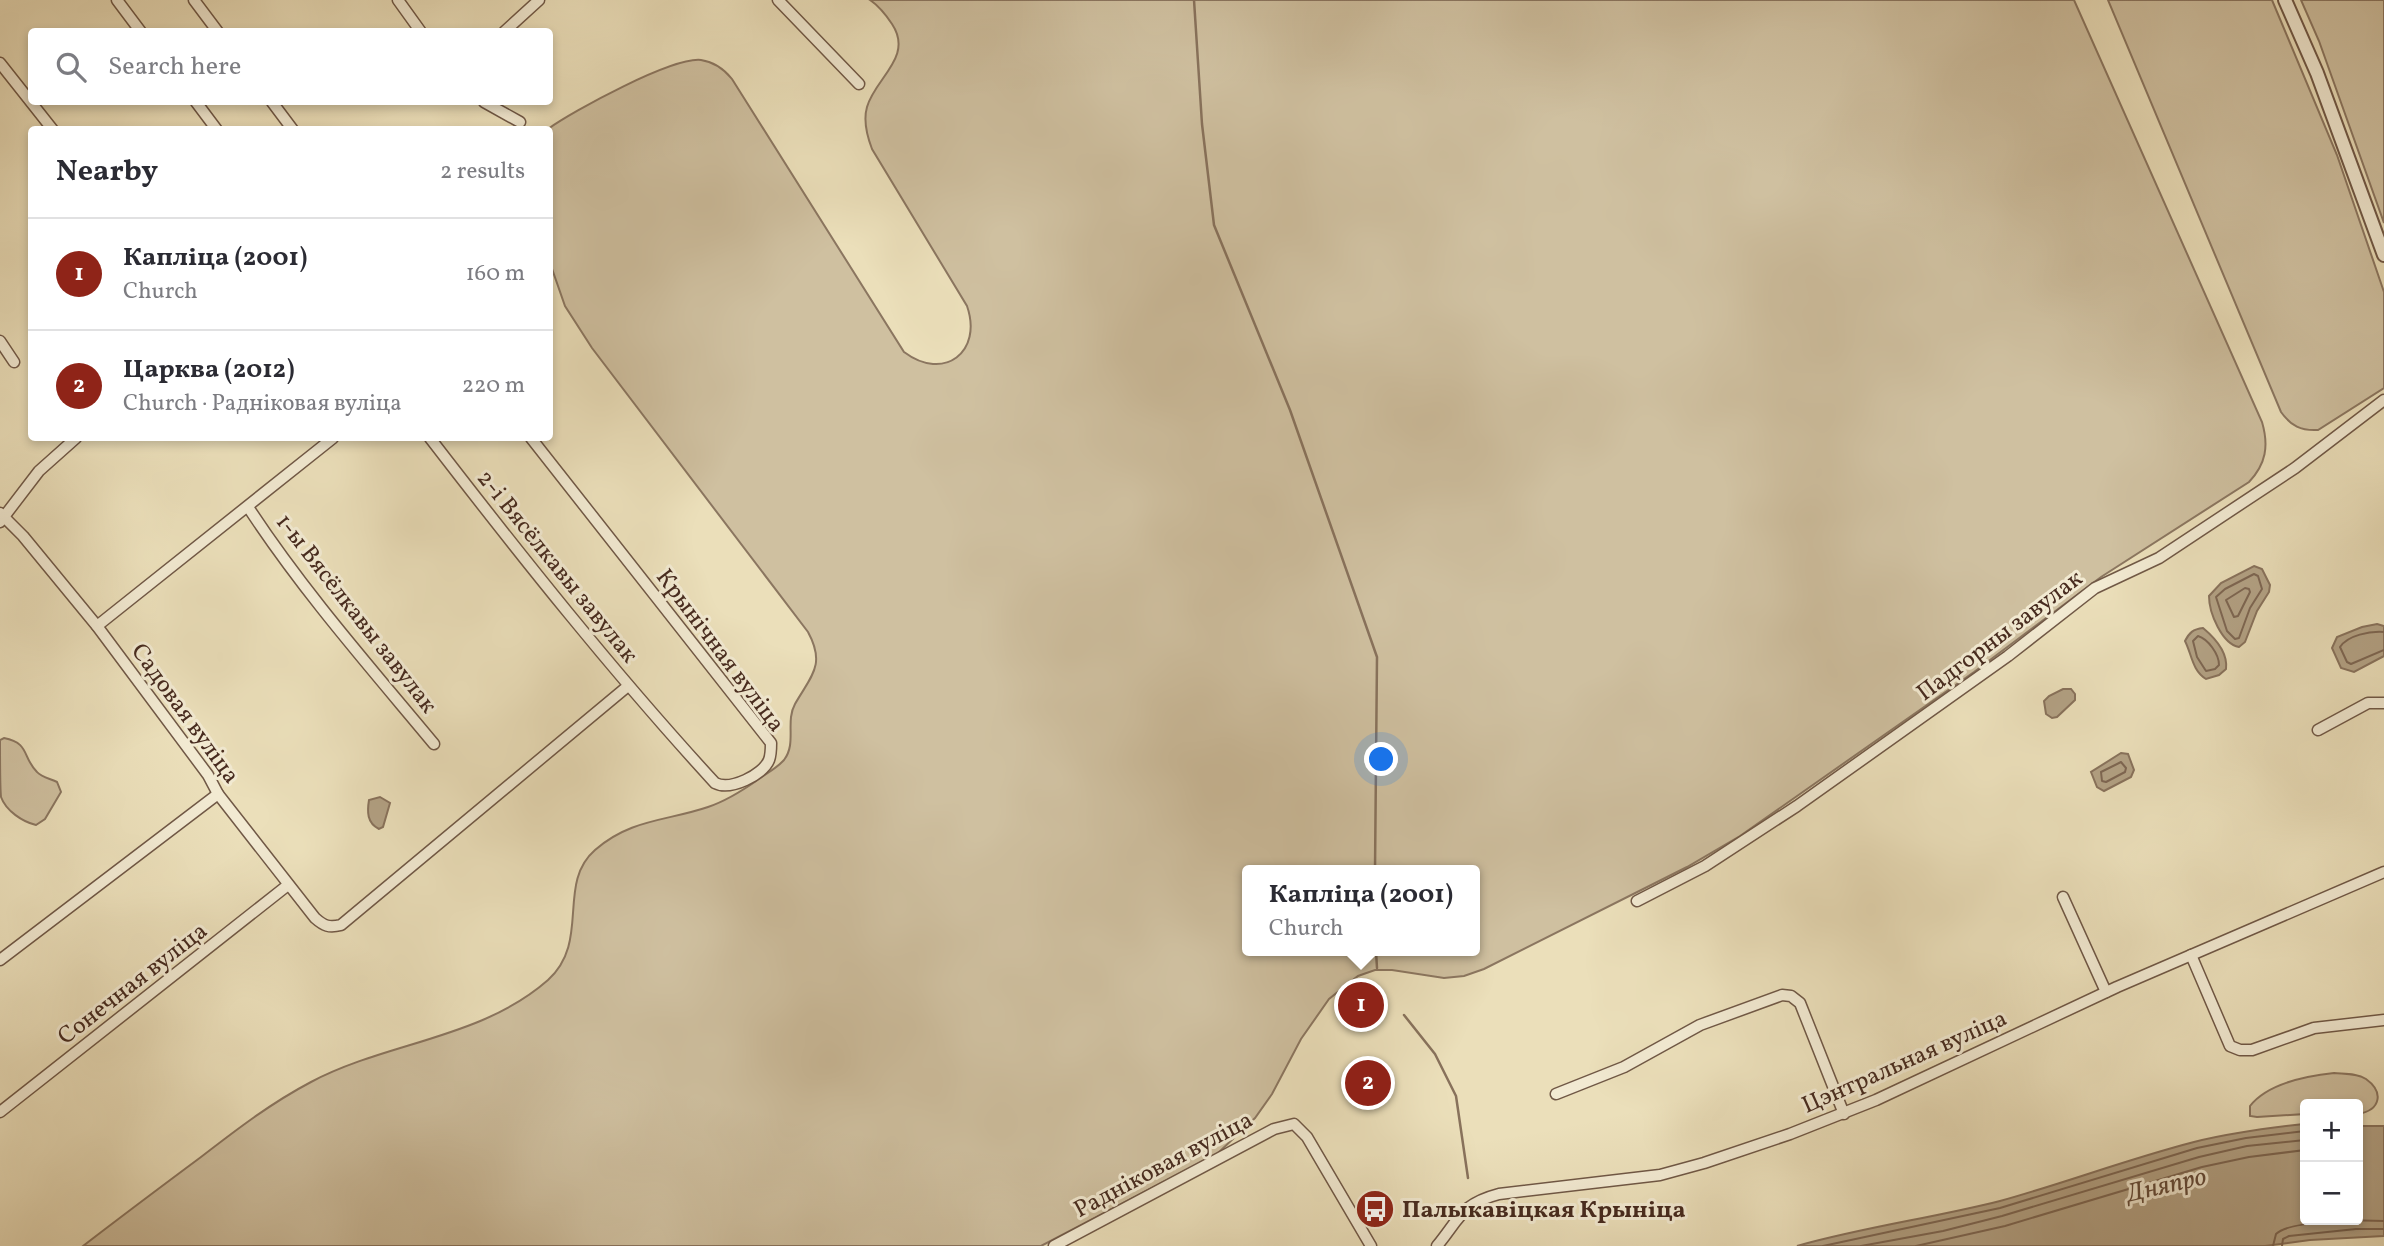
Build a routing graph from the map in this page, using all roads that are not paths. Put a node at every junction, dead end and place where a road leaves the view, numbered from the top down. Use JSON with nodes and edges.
{"nodes":[{"id":1,"x":117,"y":0,"type":"edge"},
{"id":2,"x":194,"y":0,"type":"edge"},
{"id":3,"x":398,"y":0,"type":"edge"},
{"id":4,"x":539,"y":0,"type":"edge"},
{"id":5,"x":778,"y":0,"type":"edge"},
{"id":6,"x":2285,"y":0,"type":"edge"},
{"id":7,"x":138,"y":28,"type":"edge"},
{"id":8,"x":215,"y":28,"type":"edge"},
{"id":9,"x":418,"y":28,"type":"edge"},
{"id":10,"x":508,"y":28,"type":"edge"},
{"id":11,"x":0,"y":63,"type":"edge"},
{"id":12,"x":859,"y":84,"type":"dead end"},
{"id":13,"x":28,"y":98,"type":"edge"},
{"id":14,"x":33,"y":105,"type":"edge"},
{"id":15,"x":197,"y":105,"type":"edge"},
{"id":16,"x":274,"y":105,"type":"edge"},
{"id":17,"x":489,"y":105,"type":"edge"},
{"id":18,"x":520,"y":122,"type":"dead end"},
{"id":19,"x":50,"y":126,"type":"edge"},
{"id":20,"x":214,"y":126,"type":"edge"},
{"id":21,"x":290,"y":126,"type":"edge"},
{"id":22,"x":2384,"y":255,"type":"edge"},
{"id":23,"x":0,"y":341,"type":"edge"},
{"id":24,"x":14,"y":362,"type":"dead end"},
{"id":25,"x":2384,"y":400,"type":"edge"},
{"id":26,"x":73,"y":441,"type":"edge"},
{"id":27,"x":330,"y":441,"type":"edge"},
{"id":28,"x":432,"y":441,"type":"edge"},
{"id":29,"x":533,"y":441,"type":"edge"},
{"id":30,"x":248,"y":507,"type":"junction"},
{"id":31,"x":1,"y":518,"type":"edge"},
{"id":32,"x":97,"y":626,"type":"junction"},
{"id":33,"x":628,"y":686,"type":"junction"},
{"id":34,"x":2384,"y":703,"type":"edge"},
{"id":35,"x":2318,"y":730,"type":"dead end"},
{"id":36,"x":434,"y":744,"type":"dead end"},
{"id":37,"x":218,"y":794,"type":"junction"},
{"id":38,"x":2384,"y":872,"type":"edge"},
{"id":39,"x":289,"y":885,"type":"junction"},
{"id":40,"x":2063,"y":897,"type":"dead end"},
{"id":41,"x":1637,"y":901,"type":"dead end"},
{"id":42,"x":2191,"y":956,"type":"junction"},
{"id":43,"x":0,"y":960,"type":"edge"},
{"id":44,"x":2106,"y":992,"type":"junction"},
{"id":45,"x":2384,"y":1020,"type":"edge"},
{"id":46,"x":1556,"y":1094,"type":"dead end"},
{"id":47,"x":0,"y":1112,"type":"edge"},
{"id":48,"x":1844,"y":1114,"type":"junction"},
{"id":49,"x":1054,"y":1246,"type":"edge"},
{"id":50,"x":1371,"y":1246,"type":"edge"},
{"id":51,"x":1437,"y":1246,"type":"edge"}],
"edges":[{"from":1,"to":7,"type":"street"},
{"from":2,"to":8,"type":"street"},
{"from":3,"to":9,"type":"street"},
{"from":4,"to":10,"type":"street"},
{"from":5,"to":12,"type":"street"},
{"from":6,"to":22,"type":"street"},
{"from":11,"to":13,"type":"street"},
{"from":14,"to":19,"type":"street"},
{"from":15,"to":20,"type":"street"},
{"from":16,"to":21,"type":"street"},
{"from":17,"to":18,"type":"street"},
{"from":23,"to":24,"type":"street"},
{"from":25,"to":41,"type":"street","name":"Падгорны завулак"},
{"from":26,"to":31,"type":"street"},
{"from":27,"to":30,"type":"street"},
{"from":28,"to":33,"type":"street","name":"2-і Вясёлкавы завулак"},
{"from":29,"to":33,"type":"street","name":"Крынічная вуліца"},
{"from":30,"to":32,"type":"street"},
{"from":30,"to":36,"type":"street","name":"1-ы Вясёлкавы завулак"},
{"from":31,"to":32,"type":"street","name":"Садовая вуліца"},
{"from":32,"to":37,"type":"street","name":"Садовая вуліца"},
{"from":33,"to":39,"type":"street","name":"Садовая вуліца"},
{"from":34,"to":35,"type":"street"},
{"from":37,"to":39,"type":"street","name":"Садовая вуліца"},
{"from":37,"to":43,"type":"street"},
{"from":38,"to":42,"type":"street","name":"Цэнтральная вуліца"},
{"from":39,"to":47,"type":"street","name":"Сонечная вуліца"},
{"from":40,"to":44,"type":"street"},
{"from":42,"to":44,"type":"street","name":"Цэнтральная вуліца"},
{"from":42,"to":45,"type":"street"},
{"from":44,"to":48,"type":"street","name":"Цэнтральная вуліца"},
{"from":46,"to":48,"type":"street"},
{"from":48,"to":51,"type":"street","name":"Цэнтральная вуліца"},
{"from":49,"to":50,"type":"street","name":"Радніковая вуліца"}]}
